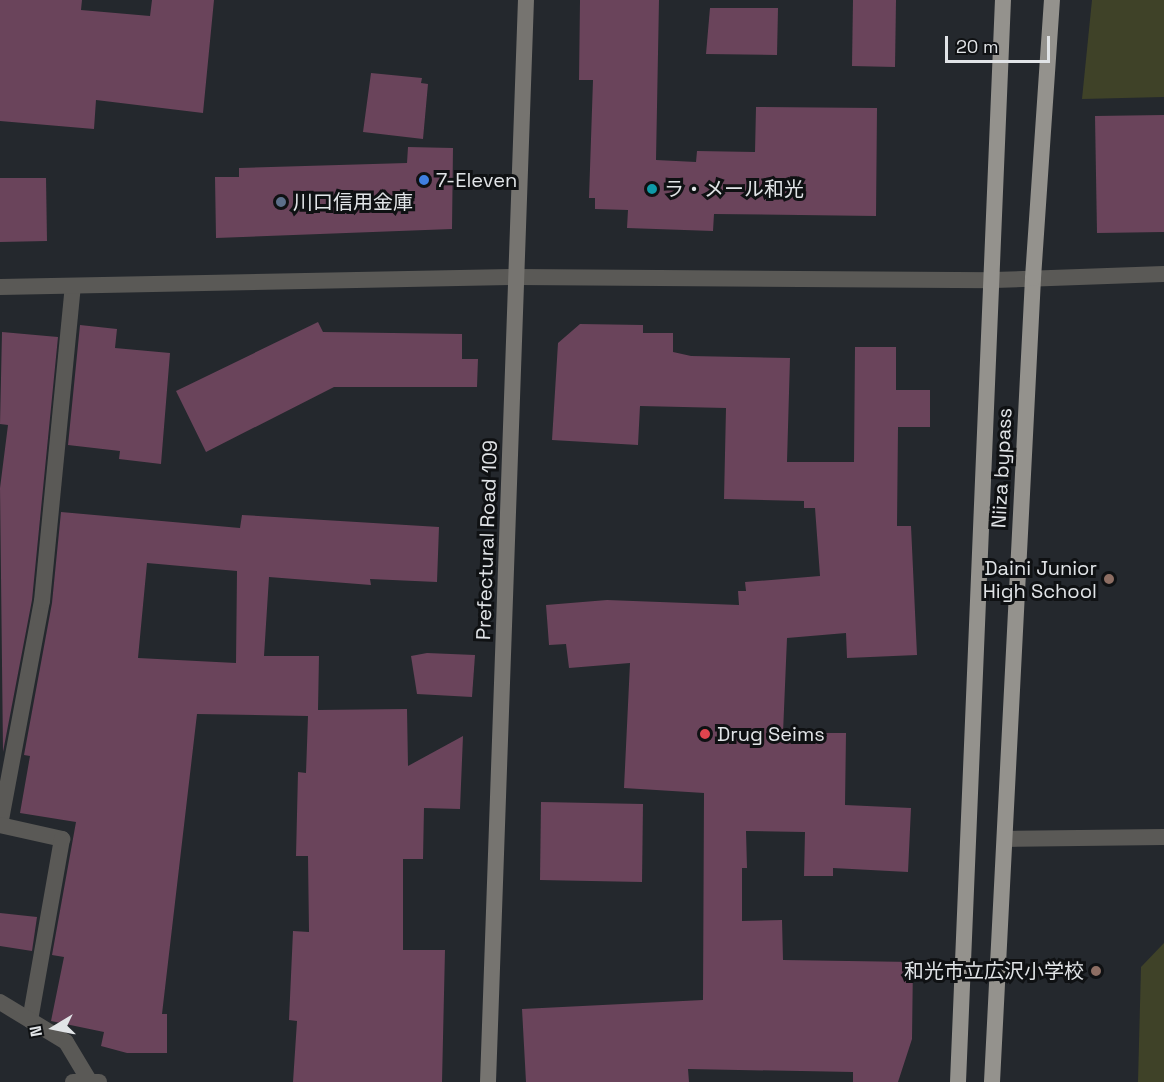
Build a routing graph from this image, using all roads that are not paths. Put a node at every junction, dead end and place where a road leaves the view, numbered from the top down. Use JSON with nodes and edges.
{"nodes":[{"id":1,"x":526,"y":0,"type":"edge"},
{"id":2,"x":1003,"y":0,"type":"edge"},
{"id":3,"x":1052,"y":0,"type":"edge"},
{"id":4,"x":1164,"y":274,"type":"edge"},
{"id":5,"x":518,"y":277,"type":"junction"},
{"id":6,"x":1033,"y":278,"type":"junction"},
{"id":7,"x":994,"y":280,"type":"junction"},
{"id":8,"x":73,"y":286,"type":"junction"},
{"id":9,"x":0,"y":287,"type":"edge"},
{"id":10,"x":0,"y":825,"type":"edge"},
{"id":11,"x":1164,"y":837,"type":"edge"},
{"id":12,"x":1005,"y":839,"type":"junction"},
{"id":13,"x":0,"y":1002,"type":"edge"},
{"id":14,"x":30,"y":1020,"type":"junction"},
{"id":15,"x":73,"y":1082,"type":"edge"},
{"id":16,"x":90,"y":1082,"type":"edge"},
{"id":17,"x":99,"y":1082,"type":"edge"},
{"id":18,"x":488,"y":1082,"type":"edge"},
{"id":19,"x":958,"y":1082,"type":"edge"},
{"id":20,"x":992,"y":1082,"type":"edge"}],
"edges":[{"from":1,"to":5,"type":"main road","name":"Prefectural Road 109"},
{"from":2,"to":7,"type":"highway","name":"Niiza bypass"},
{"from":3,"to":6,"type":"highway","name":"Niiza bypass"},
{"from":4,"to":6,"type":"street"},
{"from":5,"to":7,"type":"street"},
{"from":5,"to":8,"type":"street"},
{"from":5,"to":18,"type":"main road","name":"Prefectural Road 109"},
{"from":6,"to":7,"type":"street"},
{"from":6,"to":12,"type":"highway","name":"Niiza bypass"},
{"from":7,"to":19,"type":"highway","name":"Niiza bypass"},
{"from":8,"to":9,"type":"street"},
{"from":8,"to":10,"type":"street"},
{"from":10,"to":14,"type":"street"},
{"from":11,"to":12,"type":"street"},
{"from":12,"to":20,"type":"highway","name":"Niiza bypass"},
{"from":13,"to":14,"type":"street"},
{"from":14,"to":16,"type":"street"},
{"from":15,"to":16,"type":"street"},
{"from":16,"to":17,"type":"street"}]}
